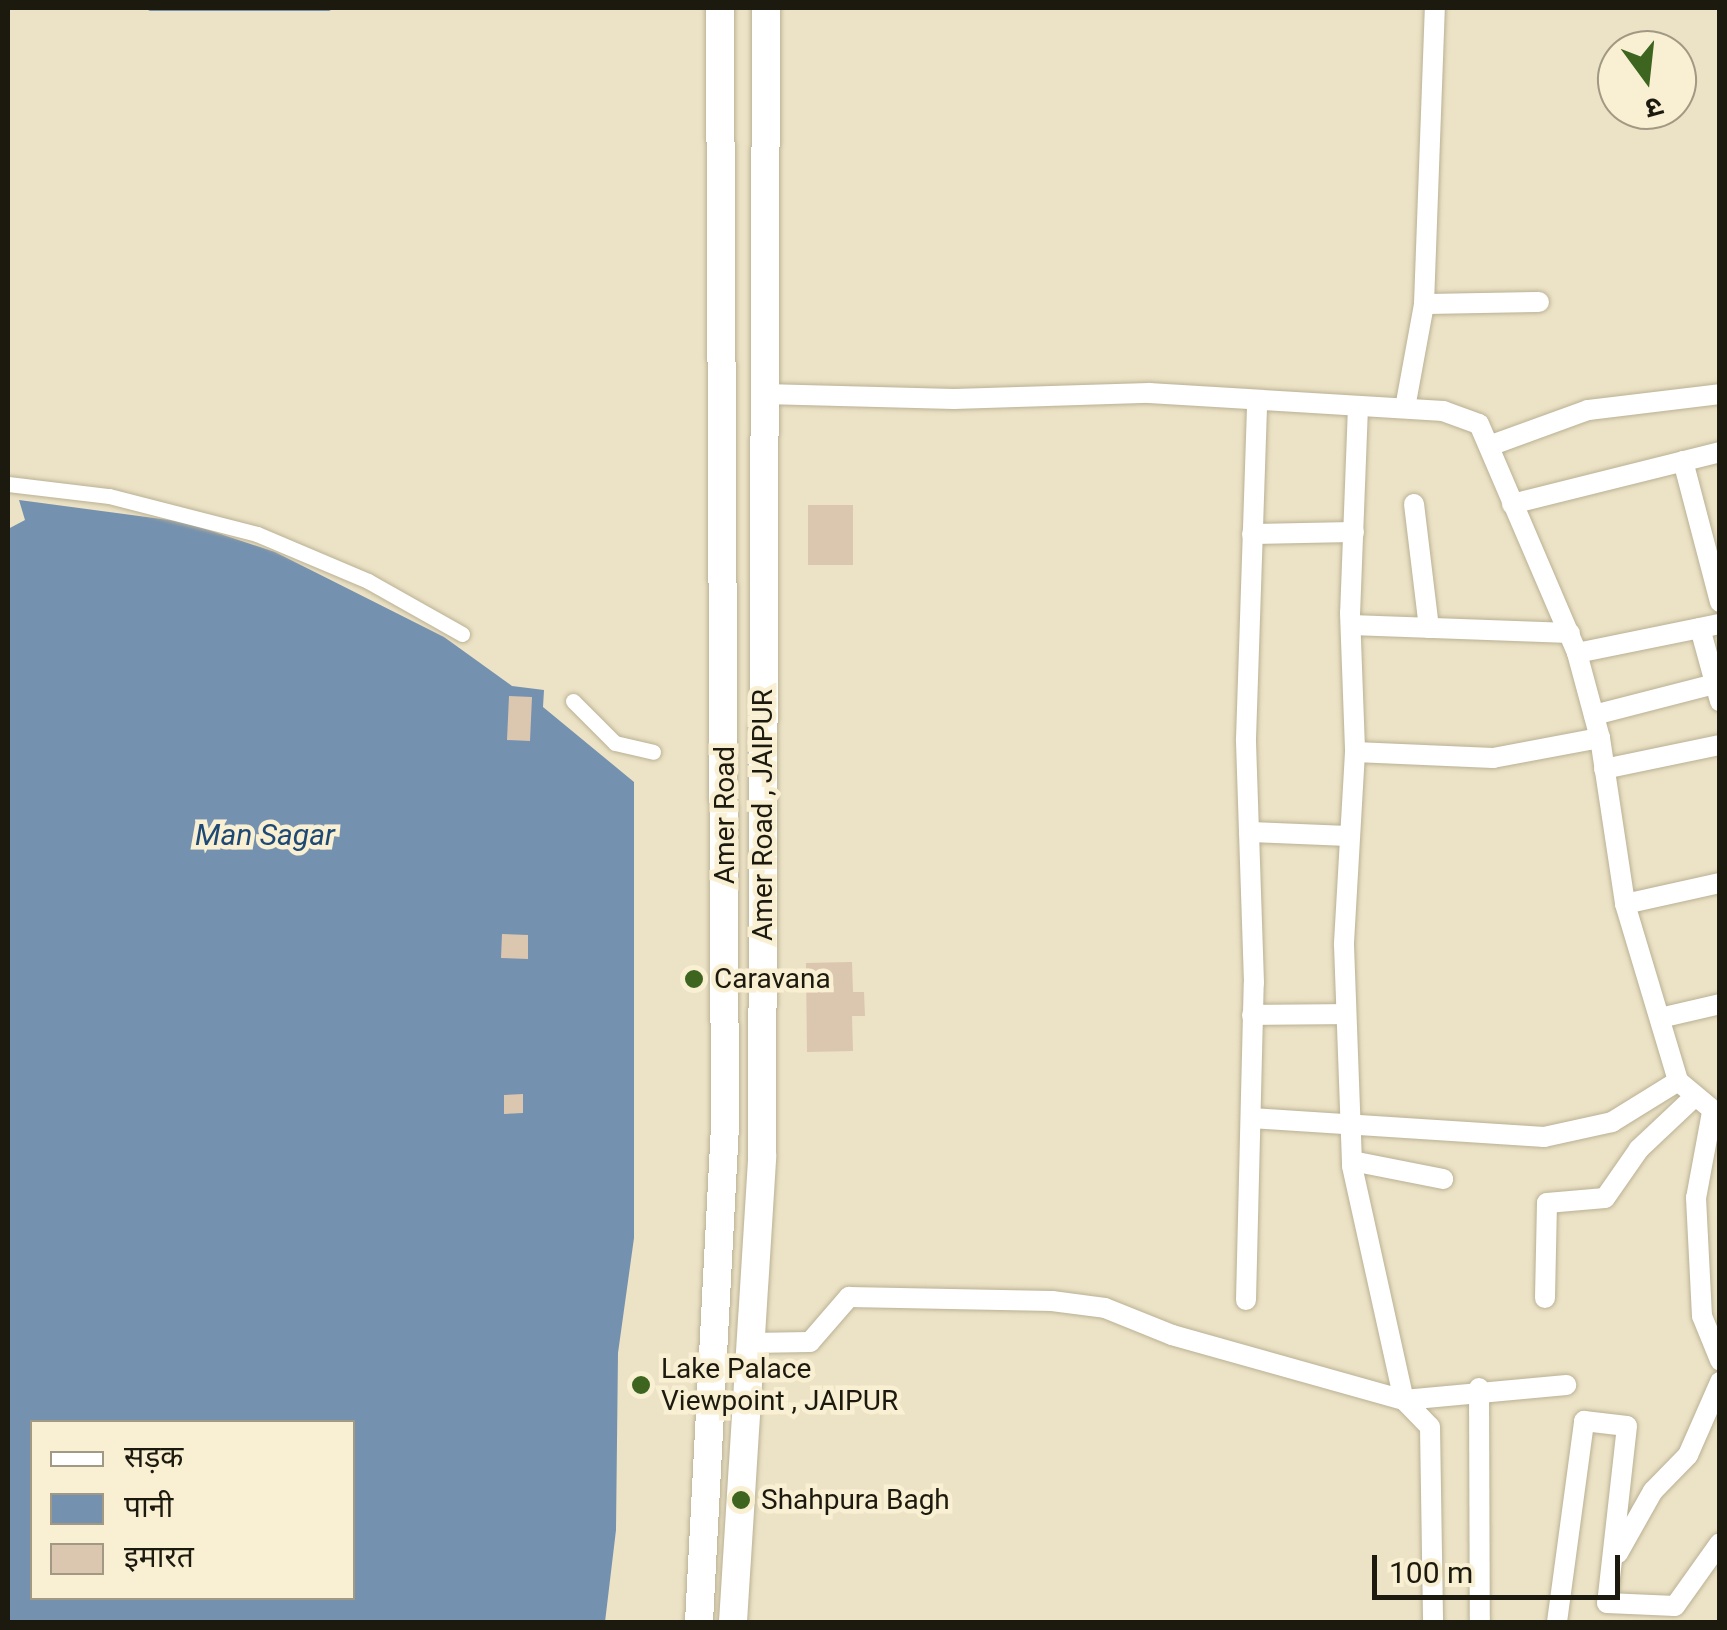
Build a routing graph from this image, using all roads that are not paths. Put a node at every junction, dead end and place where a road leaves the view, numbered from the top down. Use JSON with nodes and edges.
{"nodes":[{"id":1,"x":720,"y":8,"type":"edge"},
{"id":2,"x":766,"y":8,"type":"edge"},
{"id":3,"x":1434,"y":8,"type":"edge"},
{"id":4,"x":718,"y":111,"type":"junction"},
{"id":5,"x":764,"y":111,"type":"junction"},
{"id":6,"x":1539,"y":302,"type":"dead end"},
{"id":7,"x":1424,"y":304,"type":"junction"},
{"id":8,"x":764,"y":394,"type":"junction"},
{"id":9,"x":1720,"y":394,"type":"edge"},
{"id":10,"x":1257,"y":404,"type":"junction"},
{"id":11,"x":1358,"y":407,"type":"junction"},
{"id":12,"x":1405,"y":408,"type":"junction"},
{"id":13,"x":1489,"y":446,"type":"junction"},
{"id":14,"x":1720,"y":452,"type":"edge"},
{"id":15,"x":1683,"y":461,"type":"junction"},
{"id":16,"x":8,"y":484,"type":"edge"},
{"id":17,"x":1414,"y":504,"type":"dead end"},
{"id":18,"x":1512,"y":504,"type":"junction"},
{"id":19,"x":1354,"y":532,"type":"junction"},
{"id":20,"x":1252,"y":534,"type":"junction"},
{"id":21,"x":1720,"y":602,"type":"edge"},
{"id":22,"x":1351,"y":626,"type":"junction"},
{"id":23,"x":1710,"y":626,"type":"edge"},
{"id":24,"x":1430,"y":628,"type":"junction"},
{"id":25,"x":462,"y":634,"type":"dead end"},
{"id":26,"x":1573,"y":643,"type":"junction"},
{"id":27,"x":1717,"y":693,"type":"edge"},
{"id":28,"x":573,"y":701,"type":"dead end"},
{"id":29,"x":1594,"y":715,"type":"junction"},
{"id":30,"x":1600,"y":738,"type":"junction"},
{"id":31,"x":1720,"y":746,"type":"edge"},
{"id":32,"x":653,"y":752,"type":"dead end"},
{"id":33,"x":1356,"y":752,"type":"junction"},
{"id":34,"x":1604,"y":769,"type":"junction"},
{"id":35,"x":1249,"y":832,"type":"junction"},
{"id":36,"x":1350,"y":836,"type":"junction"},
{"id":37,"x":1720,"y":883,"type":"edge"},
{"id":38,"x":725,"y":898,"type":"junction"},
{"id":39,"x":764,"y":898,"type":"junction"},
{"id":40,"x":1625,"y":904,"type":"junction"},
{"id":41,"x":1720,"y":1004,"type":"edge"},
{"id":42,"x":1346,"y":1014,"type":"junction"},
{"id":43,"x":1252,"y":1015,"type":"junction"},
{"id":44,"x":1660,"y":1018,"type":"junction"},
{"id":45,"x":1678,"y":1081,"type":"junction"},
{"id":46,"x":1691,"y":1100,"type":"junction"},
{"id":47,"x":1716,"y":1114,"type":"edge"},
{"id":48,"x":1251,"y":1118,"type":"junction"},
{"id":49,"x":1350,"y":1122,"type":"junction"},
{"id":50,"x":1352,"y":1162,"type":"junction"},
{"id":51,"x":1443,"y":1179,"type":"dead end"},
{"id":52,"x":1545,"y":1298,"type":"dead end"},
{"id":53,"x":1246,"y":1300,"type":"dead end"},
{"id":54,"x":750,"y":1344,"type":"junction"},
{"id":55,"x":1720,"y":1360,"type":"edge"},
{"id":56,"x":1720,"y":1382,"type":"edge"},
{"id":57,"x":1566,"y":1384,"type":"dead end"},
{"id":58,"x":1479,"y":1388,"type":"junction"},
{"id":59,"x":1404,"y":1400,"type":"junction"},
{"id":60,"x":1720,"y":1543,"type":"edge"},
{"id":61,"x":1618,"y":1553,"type":"junction"},
{"id":62,"x":699,"y":1622,"type":"edge"},
{"id":63,"x":733,"y":1622,"type":"edge"},
{"id":64,"x":1433,"y":1622,"type":"edge"},
{"id":65,"x":1480,"y":1622,"type":"edge"},
{"id":66,"x":1557,"y":1622,"type":"edge"}],
"edges":[{"from":1,"to":4,"type":"main road","name":"Amer Road"},
{"from":2,"to":5,"type":"main road","name":"Amer Road , JAIPUR"},
{"from":3,"to":7,"type":"street"},
{"from":4,"to":5,"type":"main road"},
{"from":4,"to":38,"type":"main road","name":"Amer Road"},
{"from":5,"to":8,"type":"main road","name":"Amer Road , JAIPUR"},
{"from":6,"to":7,"type":"street"},
{"from":7,"to":12,"type":"street"},
{"from":8,"to":10,"type":"street"},
{"from":8,"to":39,"type":"main road","name":"Amer Road , JAIPUR"},
{"from":9,"to":13,"type":"street"},
{"from":10,"to":11,"type":"street"},
{"from":10,"to":20,"type":"street"},
{"from":11,"to":12,"type":"street"},
{"from":11,"to":19,"type":"street"},
{"from":12,"to":13,"type":"street"},
{"from":13,"to":18,"type":"street"},
{"from":14,"to":15,"type":"street"},
{"from":15,"to":18,"type":"street"},
{"from":15,"to":21,"type":"street"},
{"from":16,"to":25,"type":"street"},
{"from":17,"to":24,"type":"street"},
{"from":18,"to":26,"type":"street"},
{"from":19,"to":20,"type":"street"},
{"from":19,"to":22,"type":"street"},
{"from":20,"to":35,"type":"street"},
{"from":22,"to":24,"type":"street"},
{"from":22,"to":33,"type":"street"},
{"from":23,"to":26,"type":"street"},
{"from":23,"to":27,"type":"street"},
{"from":24,"to":26,"type":"street"},
{"from":26,"to":29,"type":"street"},
{"from":27,"to":29,"type":"street"},
{"from":28,"to":32,"type":"street"},
{"from":29,"to":30,"type":"street"},
{"from":30,"to":33,"type":"street"},
{"from":30,"to":34,"type":"street"},
{"from":31,"to":34,"type":"street"},
{"from":33,"to":36,"type":"street"},
{"from":34,"to":40,"type":"street"},
{"from":35,"to":36,"type":"street"},
{"from":35,"to":43,"type":"street"},
{"from":36,"to":42,"type":"street"},
{"from":37,"to":40,"type":"street"},
{"from":38,"to":39,"type":"main road"},
{"from":38,"to":62,"type":"main road","name":"Amer Road"},
{"from":39,"to":54,"type":"main road","name":"Amer Road , JAIPUR"},
{"from":40,"to":44,"type":"street"},
{"from":41,"to":44,"type":"street"},
{"from":42,"to":43,"type":"street"},
{"from":42,"to":49,"type":"street"},
{"from":43,"to":48,"type":"street"},
{"from":44,"to":45,"type":"street"},
{"from":45,"to":46,"type":"street"},
{"from":45,"to":49,"type":"street"},
{"from":46,"to":47,"type":"street"},
{"from":46,"to":52,"type":"street"},
{"from":47,"to":55,"type":"street"},
{"from":48,"to":49,"type":"street"},
{"from":48,"to":53,"type":"street"},
{"from":49,"to":50,"type":"street"},
{"from":50,"to":51,"type":"street"},
{"from":50,"to":59,"type":"street"},
{"from":54,"to":59,"type":"street"},
{"from":54,"to":63,"type":"main road","name":"Amer Road , JAIPUR"},
{"from":56,"to":61,"type":"street"},
{"from":57,"to":58,"type":"street"},
{"from":58,"to":59,"type":"street"},
{"from":58,"to":65,"type":"street"},
{"from":59,"to":64,"type":"street"},
{"from":60,"to":61,"type":"street"},
{"from":61,"to":66,"type":"street"}]}
